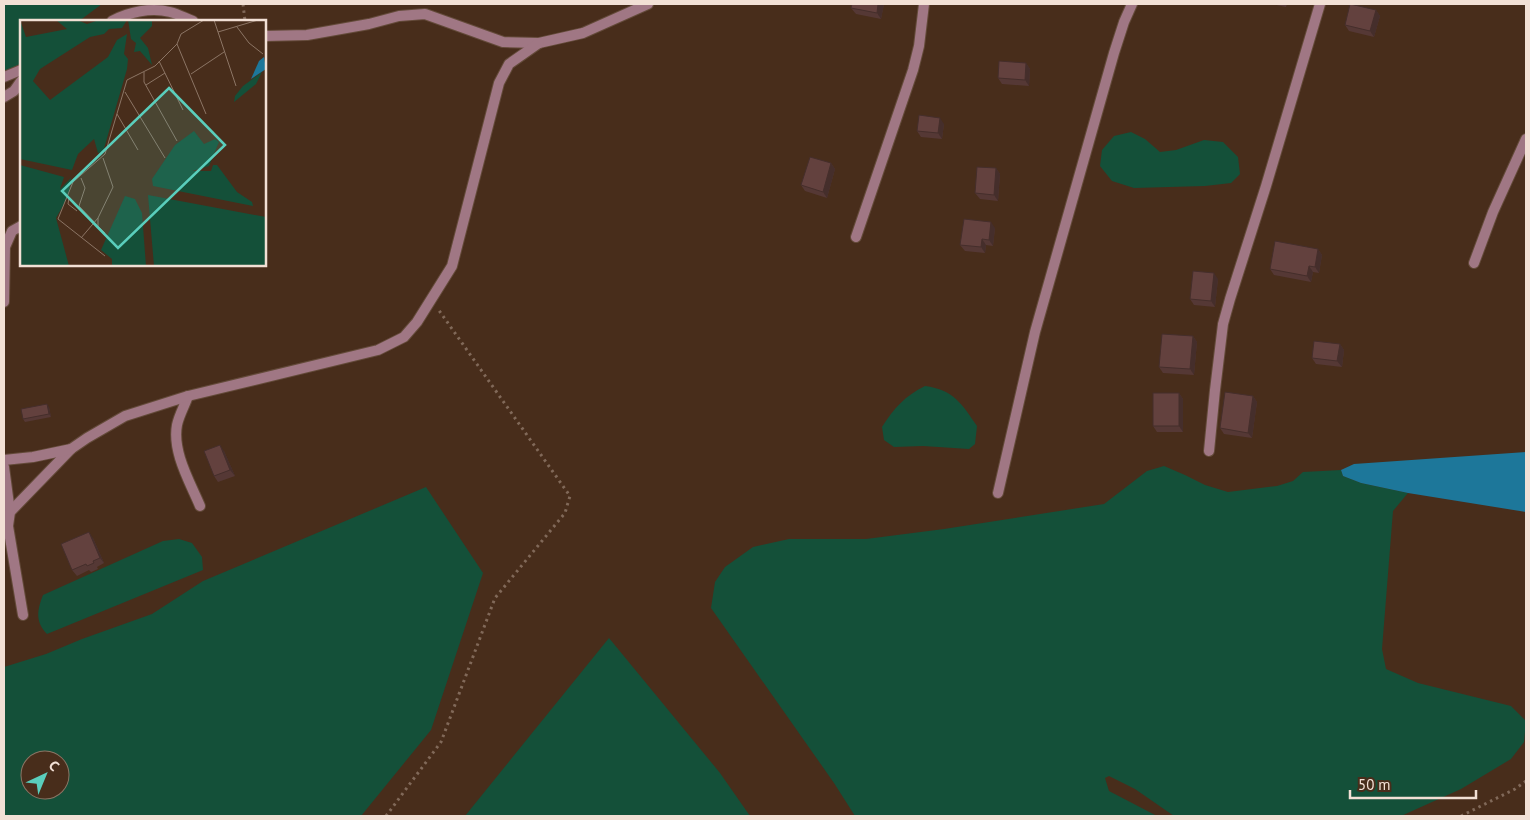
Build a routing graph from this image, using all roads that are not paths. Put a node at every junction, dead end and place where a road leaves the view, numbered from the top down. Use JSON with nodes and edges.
{"nodes":[{"id":1,"x":648,"y":4,"type":"edge"},
{"id":2,"x":924,"y":4,"type":"edge"},
{"id":3,"x":1132,"y":4,"type":"edge"},
{"id":4,"x":1320,"y":4,"type":"edge"},
{"id":5,"x":114,"y":20,"type":"edge"},
{"id":6,"x":190,"y":20,"type":"edge"},
{"id":7,"x":266,"y":36,"type":"edge"},
{"id":8,"x":539,"y":43,"type":"junction"},
{"id":9,"x":20,"y":70,"type":"edge"},
{"id":10,"x":4,"y":77,"type":"edge"},
{"id":11,"x":20,"y":82,"type":"edge"},
{"id":12,"x":4,"y":97,"type":"edge"},
{"id":13,"x":1526,"y":139,"type":"edge"},
{"id":14,"x":20,"y":227,"type":"edge"},
{"id":15,"x":856,"y":237,"type":"dead end"},
{"id":16,"x":1474,"y":263,"type":"dead end"},
{"id":17,"x":4,"y":302,"type":"edge"},
{"id":18,"x":188,"y":396,"type":"junction"},
{"id":19,"x":71,"y":449,"type":"junction"},
{"id":20,"x":1209,"y":450,"type":"dead end"},
{"id":21,"x":4,"y":460,"type":"edge"},
{"id":22,"x":4,"y":467,"type":"edge"},
{"id":23,"x":998,"y":493,"type":"dead end"},
{"id":24,"x":200,"y":506,"type":"dead end"},
{"id":25,"x":10,"y":512,"type":"junction"},
{"id":26,"x":23,"y":615,"type":"dead end"}],
"edges":[{"from":1,"to":8,"type":"street"},
{"from":2,"to":15,"type":"street"},
{"from":3,"to":23,"type":"street"},
{"from":4,"to":20,"type":"street"},
{"from":5,"to":6,"type":"street"},
{"from":7,"to":8,"type":"street"},
{"from":8,"to":18,"type":"street"},
{"from":9,"to":10,"type":"street"},
{"from":11,"to":12,"type":"street"},
{"from":13,"to":16,"type":"street"},
{"from":14,"to":17,"type":"street"},
{"from":18,"to":19,"type":"street"},
{"from":18,"to":24,"type":"street"},
{"from":19,"to":21,"type":"street"},
{"from":19,"to":25,"type":"street"},
{"from":22,"to":25,"type":"street"},
{"from":25,"to":26,"type":"street"}]}
